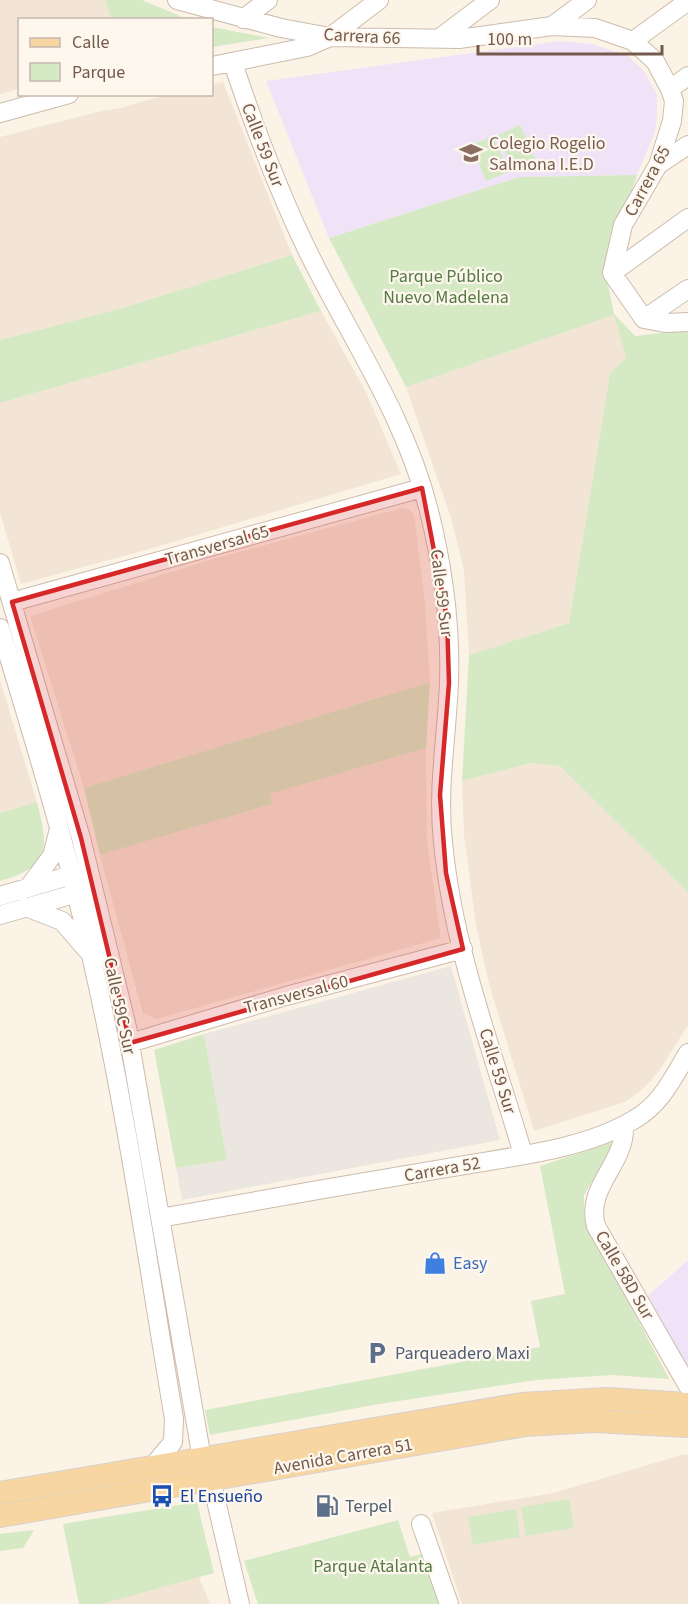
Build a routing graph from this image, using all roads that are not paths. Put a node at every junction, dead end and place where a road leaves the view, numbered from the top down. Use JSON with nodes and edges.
{"nodes":[{"id":1,"x":268,"y":0,"type":"edge"},
{"id":2,"x":379,"y":0,"type":"edge"},
{"id":3,"x":490,"y":0,"type":"edge"},
{"id":4,"x":587,"y":0,"type":"edge"},
{"id":5,"x":688,"y":0,"type":"edge"},
{"id":6,"x":179,"y":1,"type":"edge"},
{"id":7,"x":243,"y":19,"type":"junction"},
{"id":8,"x":552,"y":26,"type":"junction"},
{"id":9,"x":330,"y":37,"type":"junction"},
{"id":10,"x":441,"y":37,"type":"junction"},
{"id":11,"x":633,"y":41,"type":"junction"},
{"id":12,"x":233,"y":63,"type":"junction"},
{"id":13,"x":213,"y":66,"type":"edge"},
{"id":14,"x":688,"y":76,"type":"edge"},
{"id":15,"x":670,"y":89,"type":"junction"},
{"id":16,"x":62,"y":96,"type":"edge"},
{"id":17,"x":0,"y":113,"type":"edge"},
{"id":18,"x":688,"y":145,"type":"edge"},
{"id":19,"x":657,"y":165,"type":"junction"},
{"id":20,"x":688,"y":218,"type":"edge"},
{"id":21,"x":612,"y":273,"type":"junction"},
{"id":22,"x":688,"y":289,"type":"edge"},
{"id":23,"x":644,"y":319,"type":"junction"},
{"id":24,"x":688,"y":322,"type":"edge"},
{"id":25,"x":422,"y":488,"type":"junction"},
{"id":26,"x":0,"y":562,"type":"edge"},
{"id":27,"x":12,"y":602,"type":"junction"},
{"id":28,"x":0,"y":628,"type":"edge"},
{"id":29,"x":60,"y":825,"type":"junction"},
{"id":30,"x":80,"y":873,"type":"junction"},
{"id":31,"x":28,"y":888,"type":"junction"},
{"id":32,"x":85,"y":891,"type":"junction"},
{"id":33,"x":0,"y":896,"type":"edge"},
{"id":34,"x":26,"y":908,"type":"junction"},
{"id":35,"x":0,"y":915,"type":"edge"},
{"id":36,"x":463,"y":949,"type":"junction"},
{"id":37,"x":92,"y":957,"type":"junction"},
{"id":38,"x":130,"y":1043,"type":"junction"},
{"id":39,"x":688,"y":1053,"type":"edge"},
{"id":40,"x":624,"y":1126,"type":"junction"},
{"id":41,"x":523,"y":1154,"type":"junction"},
{"id":42,"x":160,"y":1218,"type":"junction"},
{"id":43,"x":688,"y":1386,"type":"edge"},
{"id":44,"x":688,"y":1404,"type":"edge"},
{"id":45,"x":688,"y":1426,"type":"edge"},
{"id":46,"x":152,"y":1467,"type":"junction"},
{"id":47,"x":207,"y":1469,"type":"junction"},
{"id":48,"x":0,"y":1493,"type":"edge"},
{"id":49,"x":0,"y":1516,"type":"edge"},
{"id":50,"x":421,"y":1524,"type":"dead end"},
{"id":51,"x":240,"y":1604,"type":"edge"},
{"id":52,"x":449,"y":1604,"type":"edge"}],
"edges":[{"from":1,"to":7,"type":"street"},
{"from":2,"to":9,"type":"street"},
{"from":3,"to":10,"type":"street"},
{"from":4,"to":8,"type":"street"},
{"from":5,"to":11,"type":"street"},
{"from":6,"to":7,"type":"street","name":"Carrera 66"},
{"from":7,"to":9,"type":"street","name":"Carrera 66"},
{"from":8,"to":10,"type":"street","name":"Carrera 66"},
{"from":8,"to":11,"type":"street","name":"Carrera 65"},
{"from":9,"to":10,"type":"street","name":"Carrera 66"},
{"from":9,"to":12,"type":"street"},
{"from":11,"to":15,"type":"street","name":"Carrera 65"},
{"from":12,"to":13,"type":"street"},
{"from":12,"to":25,"type":"street","name":"Calle 59 Sur"},
{"from":14,"to":15,"type":"street"},
{"from":15,"to":19,"type":"street","name":"Carrera 65"},
{"from":16,"to":17,"type":"street"},
{"from":18,"to":19,"type":"street"},
{"from":19,"to":21,"type":"street","name":"Carrera 65"},
{"from":20,"to":21,"type":"street"},
{"from":21,"to":23,"type":"street"},
{"from":22,"to":23,"type":"street"},
{"from":23,"to":24,"type":"street"},
{"from":25,"to":27,"type":"street","name":"Transversal 65"},
{"from":25,"to":36,"type":"street","name":"Calle 59 Sur"},
{"from":26,"to":27,"type":"street","name":"Calle 59C Sur"},
{"from":27,"to":30,"type":"street","name":"Calle 59C Sur"},
{"from":28,"to":29,"type":"street","name":"Calle 59C Sur"},
{"from":29,"to":30,"type":"street","name":"Calle 59C Sur"},
{"from":29,"to":31,"type":"street"},
{"from":30,"to":31,"type":"street"},
{"from":30,"to":32,"type":"street","name":"Calle 59C Sur"},
{"from":31,"to":33,"type":"street"},
{"from":32,"to":34,"type":"street"},
{"from":32,"to":37,"type":"street","name":"Calle 59C Sur"},
{"from":32,"to":38,"type":"street","name":"Calle 59C Sur"},
{"from":34,"to":35,"type":"street"},
{"from":34,"to":37,"type":"street"},
{"from":36,"to":38,"type":"street","name":"Transversal 60"},
{"from":36,"to":41,"type":"street","name":"Calle 59 Sur"},
{"from":37,"to":46,"type":"street","name":"Calle 59C Sur"},
{"from":38,"to":42,"type":"street","name":"Calle 59C Sur"},
{"from":39,"to":40,"type":"street","name":"Carrera 52"},
{"from":40,"to":41,"type":"street","name":"Carrera 52"},
{"from":40,"to":43,"type":"street","name":"Calle 58D Sur"},
{"from":41,"to":42,"type":"street","name":"Carrera 52"},
{"from":42,"to":47,"type":"street","name":"Calle 59C Sur"},
{"from":44,"to":47,"type":"main road","name":"Avenida Carrera 51"},
{"from":45,"to":47,"type":"main road","name":"Avenida Carrera 51"},
{"from":46,"to":47,"type":"main road","name":"Avenida Carrera 51"},
{"from":46,"to":48,"type":"main road","name":"Avenida Carrera 51"},
{"from":47,"to":49,"type":"main road","name":"Avenida Carrera 51"},
{"from":47,"to":51,"type":"street","name":"Calle 59C Sur"},
{"from":50,"to":52,"type":"street"}]}
